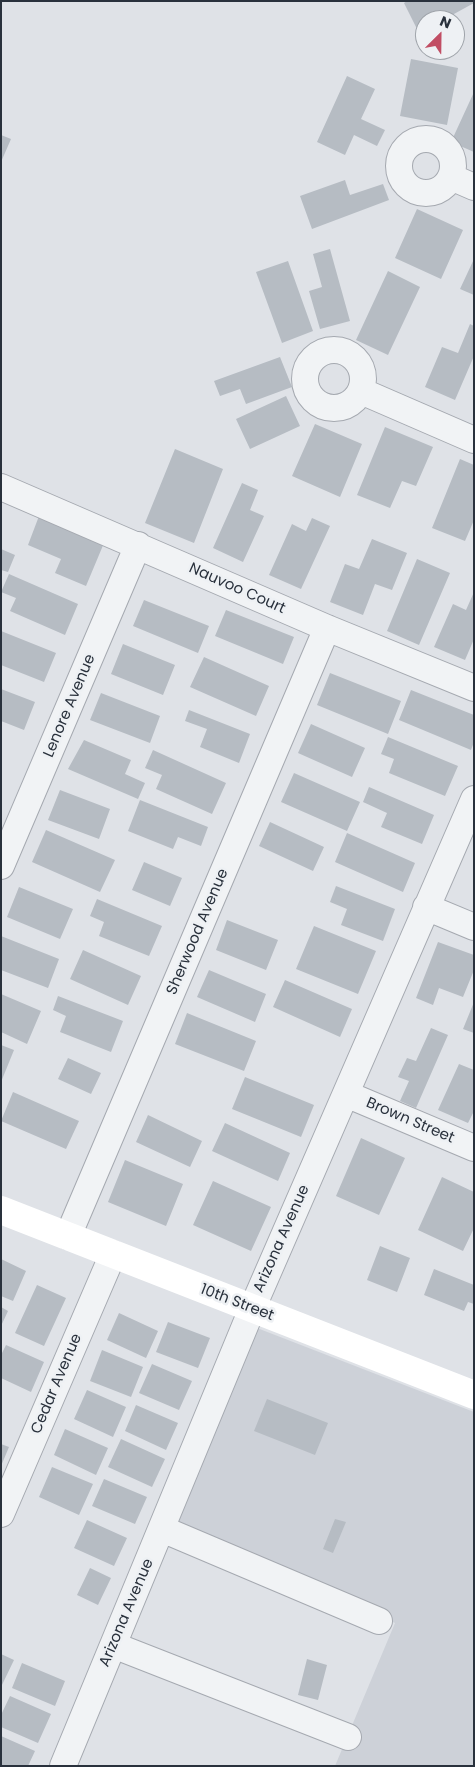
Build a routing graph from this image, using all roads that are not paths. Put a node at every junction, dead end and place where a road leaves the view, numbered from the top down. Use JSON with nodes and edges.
{"nodes":[{"id":1,"x":360,"y":391,"type":"dead end"},
{"id":2,"x":474,"y":440,"type":"edge"},
{"id":3,"x":1,"y":487,"type":"edge"},
{"id":4,"x":138,"y":546,"type":"junction"},
{"id":5,"x":327,"y":628,"type":"junction"},
{"id":6,"x":474,"y":688,"type":"edge"},
{"id":7,"x":474,"y":799,"type":"edge"},
{"id":8,"x":1,"y":866,"type":"edge"},
{"id":9,"x":426,"y":907,"type":"junction"},
{"id":10,"x":474,"y":927,"type":"edge"},
{"id":11,"x":346,"y":1094,"type":"junction"},
{"id":12,"x":474,"y":1148,"type":"edge"},
{"id":13,"x":1,"y":1210,"type":"edge"},
{"id":14,"x":68,"y":1236,"type":"junction"},
{"id":15,"x":113,"y":1254,"type":"junction"},
{"id":16,"x":252,"y":1308,"type":"junction"},
{"id":17,"x":474,"y":1395,"type":"edge"},
{"id":18,"x":1,"y":1514,"type":"edge"},
{"id":19,"x":162,"y":1529,"type":"junction"},
{"id":20,"x":380,"y":1621,"type":"dead end"},
{"id":21,"x":113,"y":1645,"type":"junction"},
{"id":22,"x":348,"y":1737,"type":"dead end"},
{"id":23,"x":63,"y":1766,"type":"edge"}],
"edges":[{"from":1,"to":2,"type":"street"},
{"from":3,"to":4,"type":"street","name":"Nauvoo Court"},
{"from":4,"to":5,"type":"street","name":"Nauvoo Court"},
{"from":4,"to":8,"type":"street","name":"Lenore Avenue"},
{"from":5,"to":6,"type":"street","name":"Nauvoo Court"},
{"from":5,"to":14,"type":"street","name":"Sherwood Avenue"},
{"from":7,"to":9,"type":"street","name":"Arizona Avenue"},
{"from":9,"to":10,"type":"street"},
{"from":9,"to":11,"type":"street","name":"Arizona Avenue"},
{"from":11,"to":12,"type":"street","name":"Brown Street"},
{"from":11,"to":16,"type":"street","name":"Arizona Avenue"},
{"from":13,"to":14,"type":"street","name":"10th Street"},
{"from":14,"to":15,"type":"street","name":"10th Street"},
{"from":15,"to":16,"type":"street","name":"10th Street"},
{"from":15,"to":18,"type":"street","name":"Cedar Avenue"},
{"from":16,"to":17,"type":"street","name":"10th Street"},
{"from":16,"to":19,"type":"street","name":"Arizona Avenue"},
{"from":19,"to":20,"type":"street"},
{"from":19,"to":21,"type":"street","name":"Arizona Avenue"},
{"from":21,"to":22,"type":"street"},
{"from":21,"to":23,"type":"street","name":"Arizona Avenue"}]}
